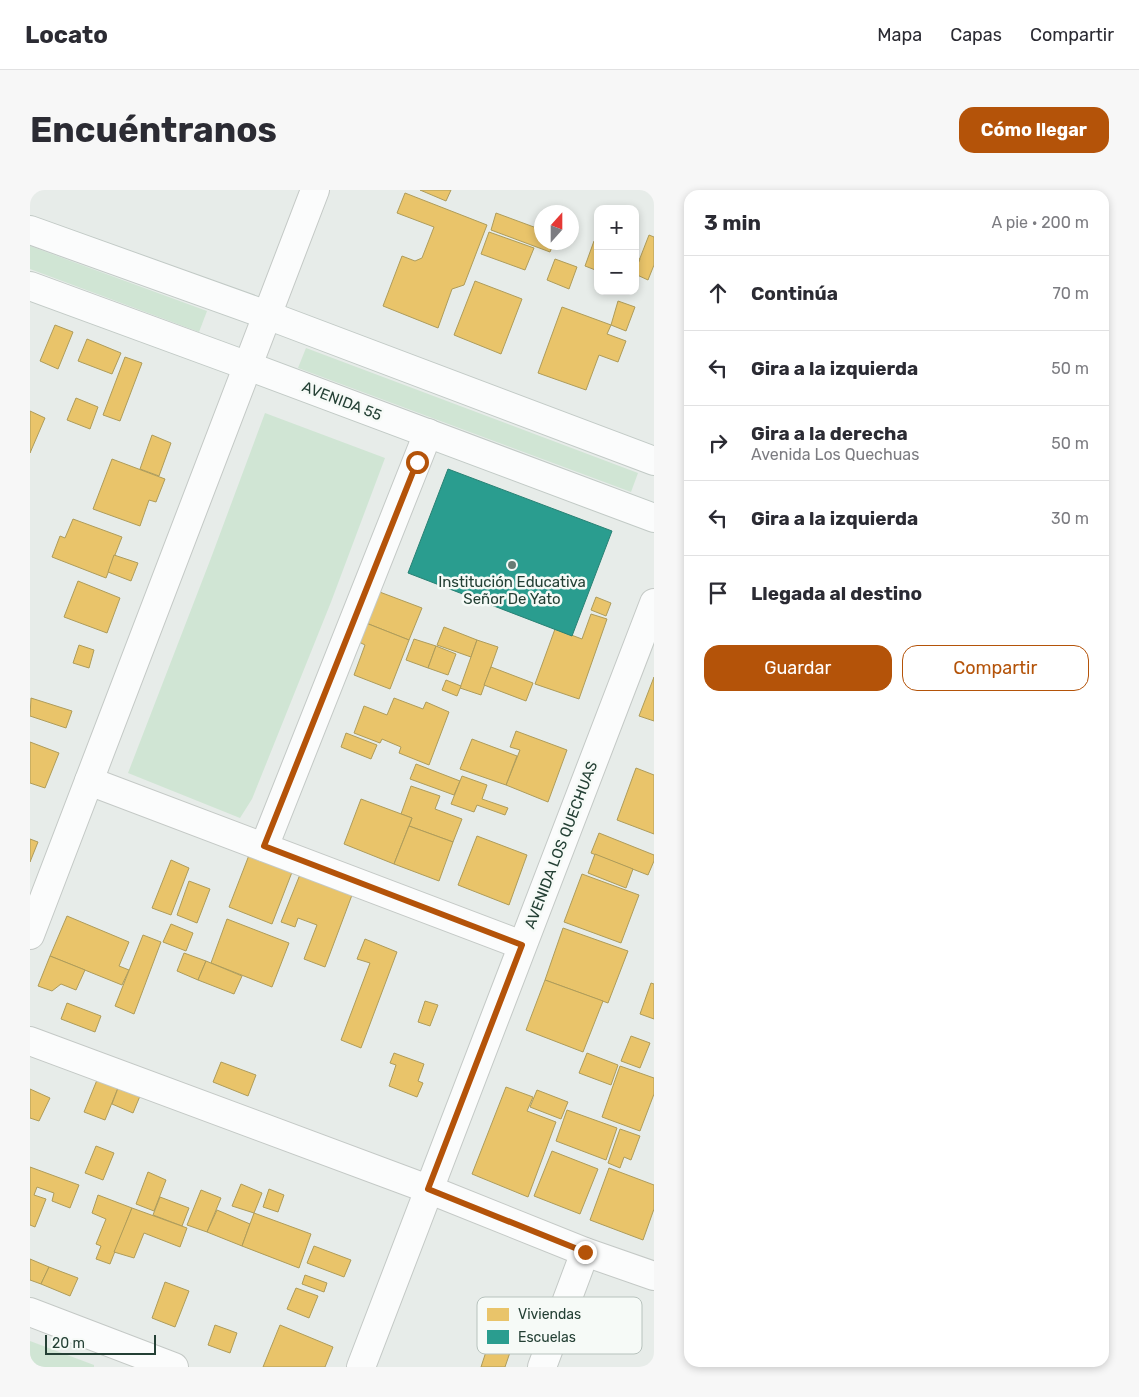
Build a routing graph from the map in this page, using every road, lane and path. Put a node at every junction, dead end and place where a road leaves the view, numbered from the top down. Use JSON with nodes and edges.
{"nodes":[{"id":1,"x":315,"y":190,"type":"edge"},
{"id":2,"x":30,"y":230,"type":"edge"},
{"id":3,"x":30,"y":286,"type":"edge"},
{"id":4,"x":267,"y":316,"type":"junction"},
{"id":5,"x":248,"y":366,"type":"junction"},
{"id":6,"x":428,"y":434,"type":"junction"},
{"id":7,"x":654,"y":461,"type":"edge"},
{"id":8,"x":654,"y":518,"type":"edge"},
{"id":9,"x":654,"y":603,"type":"edge"},
{"id":10,"x":90,"y":781,"type":"junction"},
{"id":11,"x":264,"y":846,"type":"junction"},
{"id":12,"x":30,"y":935,"type":"edge"},
{"id":13,"x":522,"y":945,"type":"junction"},
{"id":14,"x":30,"y":1041,"type":"edge"},
{"id":15,"x":428,"y":1189,"type":"junction"},
{"id":16,"x":585,"y":1252,"type":"junction"},
{"id":17,"x":654,"y":1276,"type":"edge"},
{"id":18,"x":568,"y":1297,"type":"edge"},
{"id":19,"x":30,"y":1312,"type":"edge"},
{"id":20,"x":547,"y":1354,"type":"edge"},
{"id":21,"x":122,"y":1358,"type":"edge"},
{"id":22,"x":174,"y":1367,"type":"edge"},
{"id":23,"x":362,"y":1367,"type":"edge"},
{"id":24,"x":542,"y":1367,"type":"edge"}],
"edges":[{"from":1,"to":4,"type":"street"},
{"from":2,"to":4,"type":"street"},
{"from":3,"to":5,"type":"street","name":"AVENIDA 55"},
{"from":4,"to":5,"type":"street"},
{"from":4,"to":7,"type":"street"},
{"from":5,"to":6,"type":"street","name":"AVENIDA 55"},
{"from":5,"to":10,"type":"street"},
{"from":6,"to":8,"type":"street","name":"AVENIDA 55"},
{"from":6,"to":11,"type":"street"},
{"from":9,"to":13,"type":"street","name":"AVENIDA LOS QUECHUAS"},
{"from":10,"to":11,"type":"street"},
{"from":10,"to":12,"type":"street"},
{"from":11,"to":13,"type":"street"},
{"from":13,"to":15,"type":"street","name":"AVENIDA LOS QUECHUAS"},
{"from":14,"to":15,"type":"street"},
{"from":15,"to":16,"type":"street"},
{"from":15,"to":23,"type":"street","name":"AVENIDA LOS QUECHUAS"},
{"from":16,"to":17,"type":"street"},
{"from":16,"to":18,"type":"street"},
{"from":19,"to":21,"type":"street"},
{"from":20,"to":24,"type":"street"},
{"from":21,"to":22,"type":"street"}]}
